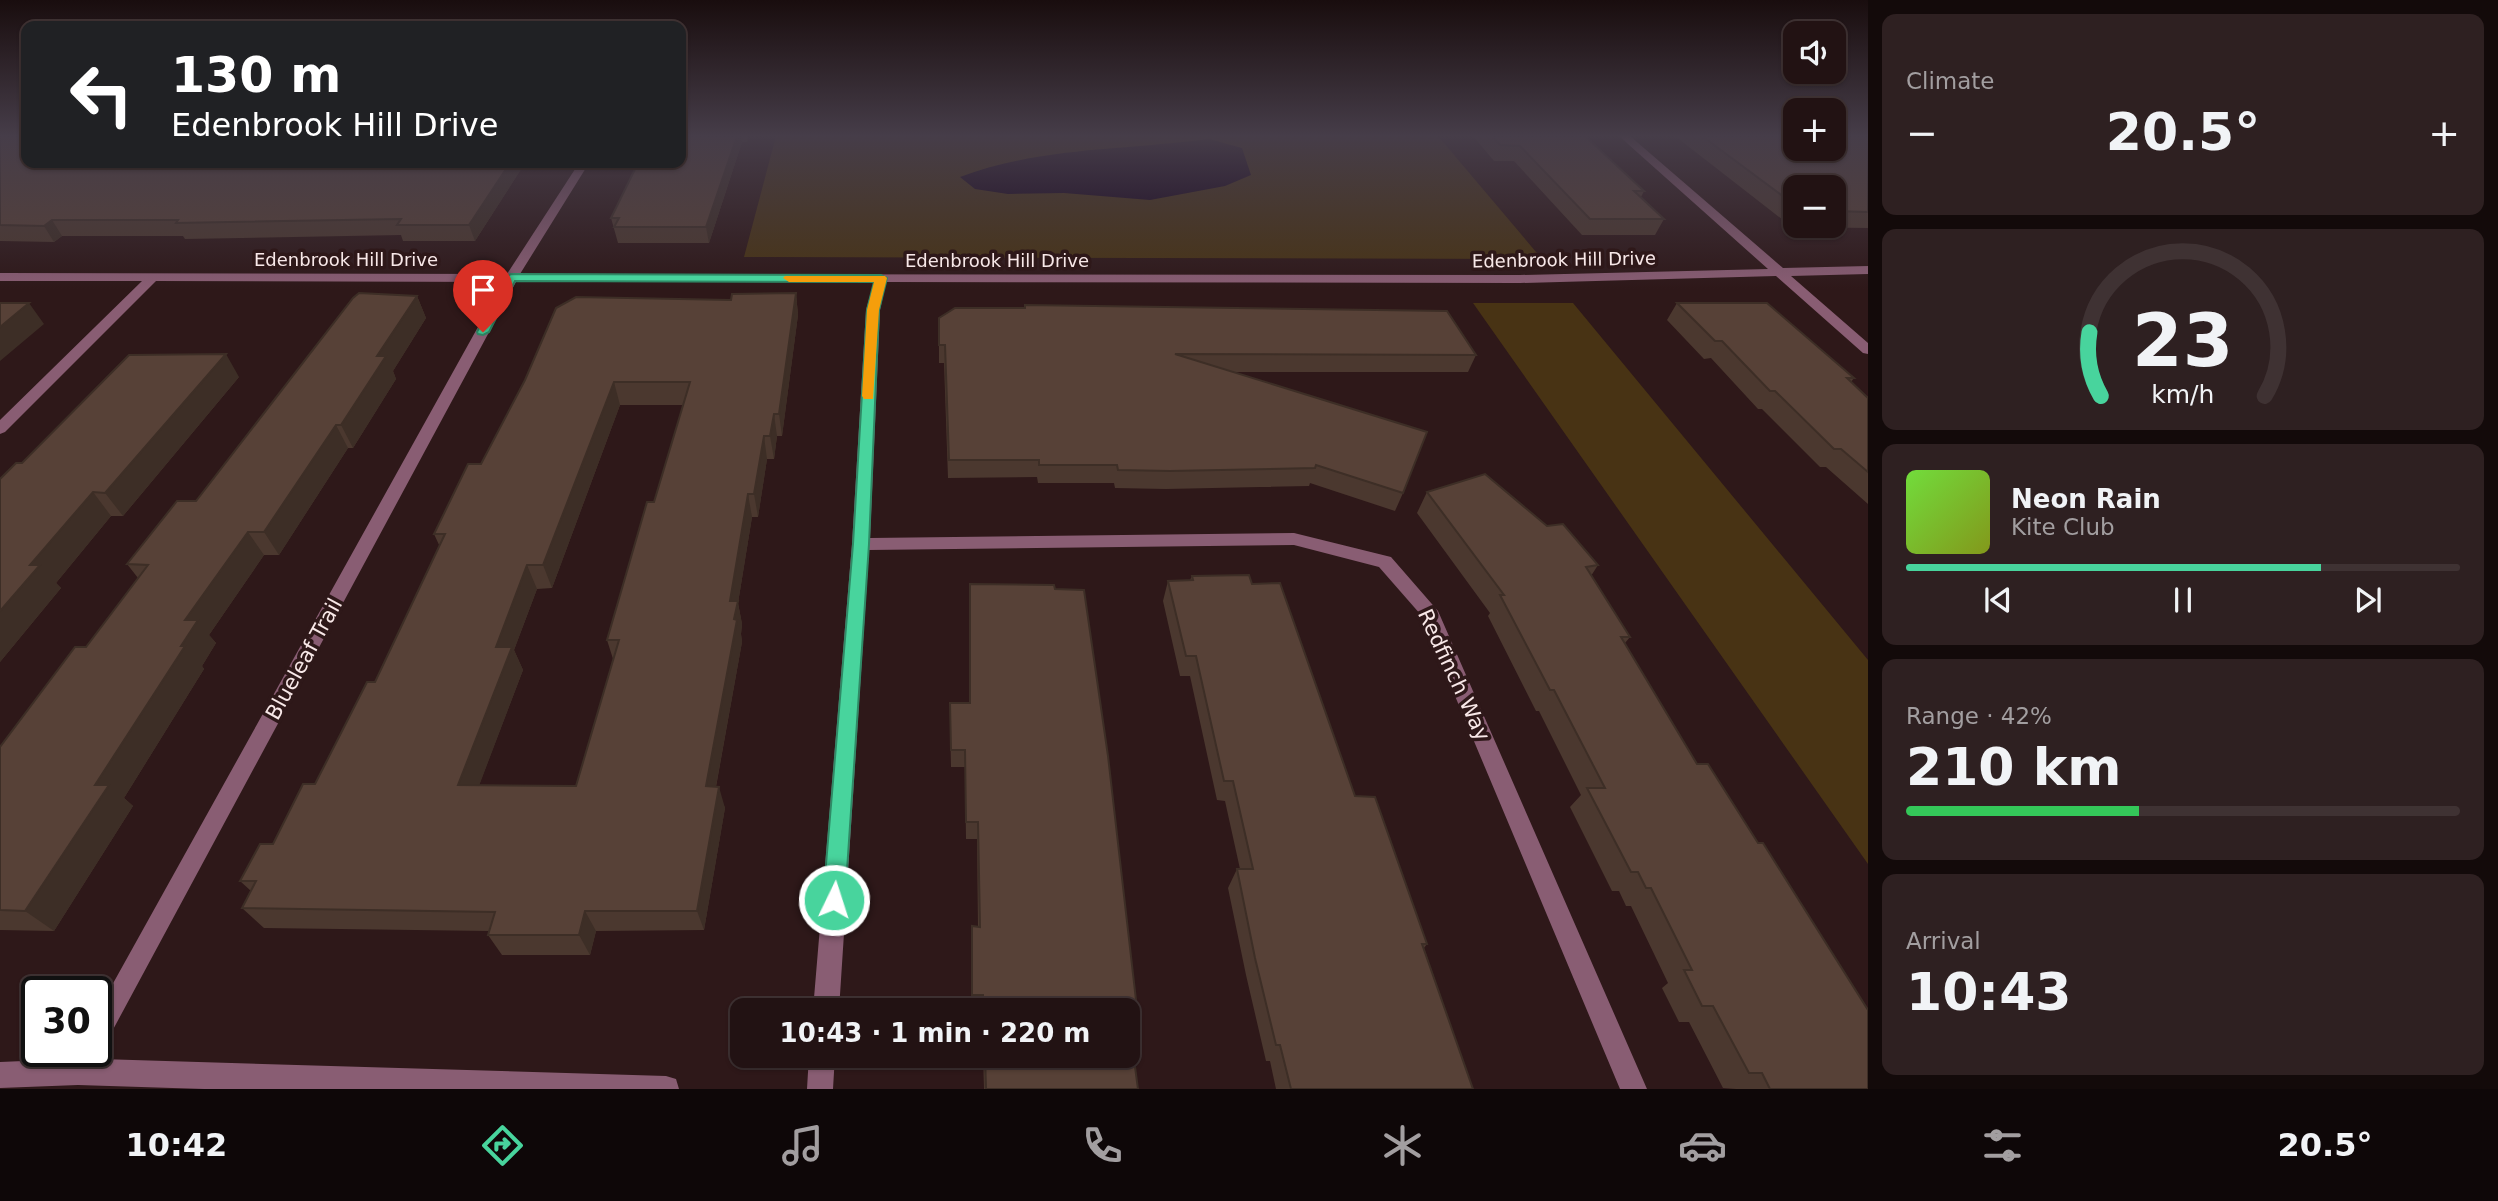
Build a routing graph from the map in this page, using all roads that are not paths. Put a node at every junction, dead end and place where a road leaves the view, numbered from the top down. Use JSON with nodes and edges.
{"nodes":[{"id":1,"x":569,"y":187,"type":"edge"},
{"id":2,"x":1682,"y":187,"type":"edge"},
{"id":3,"x":1868,"y":270,"type":"edge"},
{"id":4,"x":1780,"y":272,"type":"junction"},
{"id":5,"x":0,"y":277,"type":"edge"},
{"id":6,"x":153,"y":277,"type":"junction"},
{"id":7,"x":511,"y":278,"type":"junction"},
{"id":8,"x":881,"y":278,"type":"junction"},
{"id":9,"x":1868,"y":350,"type":"edge"},
{"id":10,"x":0,"y":429,"type":"edge"},
{"id":11,"x":861,"y":544,"type":"junction"},
{"id":12,"x":826,"y":998,"type":"edge"},
{"id":13,"x":112,"y":1011,"type":"edge"},
{"id":14,"x":112,"y":1063,"type":"edge"},
{"id":15,"x":52,"y":1067,"type":"edge"},
{"id":16,"x":821,"y":1068,"type":"edge"},
{"id":17,"x":0,"y":1075,"type":"edge"},
{"id":18,"x":666,"y":1089,"type":"edge"},
{"id":19,"x":820,"y":1089,"type":"edge"},
{"id":20,"x":1634,"y":1089,"type":"edge"}],
"edges":[{"from":1,"to":7,"type":"street","name":"Blueleaf Trail"},
{"from":2,"to":4,"type":"street"},
{"from":3,"to":4,"type":"street","name":"Edenbrook Hill Drive"},
{"from":4,"to":8,"type":"street","name":"Edenbrook Hill Drive"},
{"from":4,"to":9,"type":"street"},
{"from":5,"to":6,"type":"street","name":"Edenbrook Hill Drive"},
{"from":6,"to":7,"type":"street","name":"Edenbrook Hill Drive"},
{"from":6,"to":10,"type":"street"},
{"from":7,"to":8,"type":"street","name":"Edenbrook Hill Drive"},
{"from":7,"to":13,"type":"street","name":"Blueleaf Trail"},
{"from":8,"to":11,"type":"street"},
{"from":11,"to":12,"type":"street"},
{"from":11,"to":20,"type":"street","name":"Redfinch Way"},
{"from":14,"to":18,"type":"street"},
{"from":15,"to":17,"type":"street"},
{"from":16,"to":19,"type":"street"}]}
